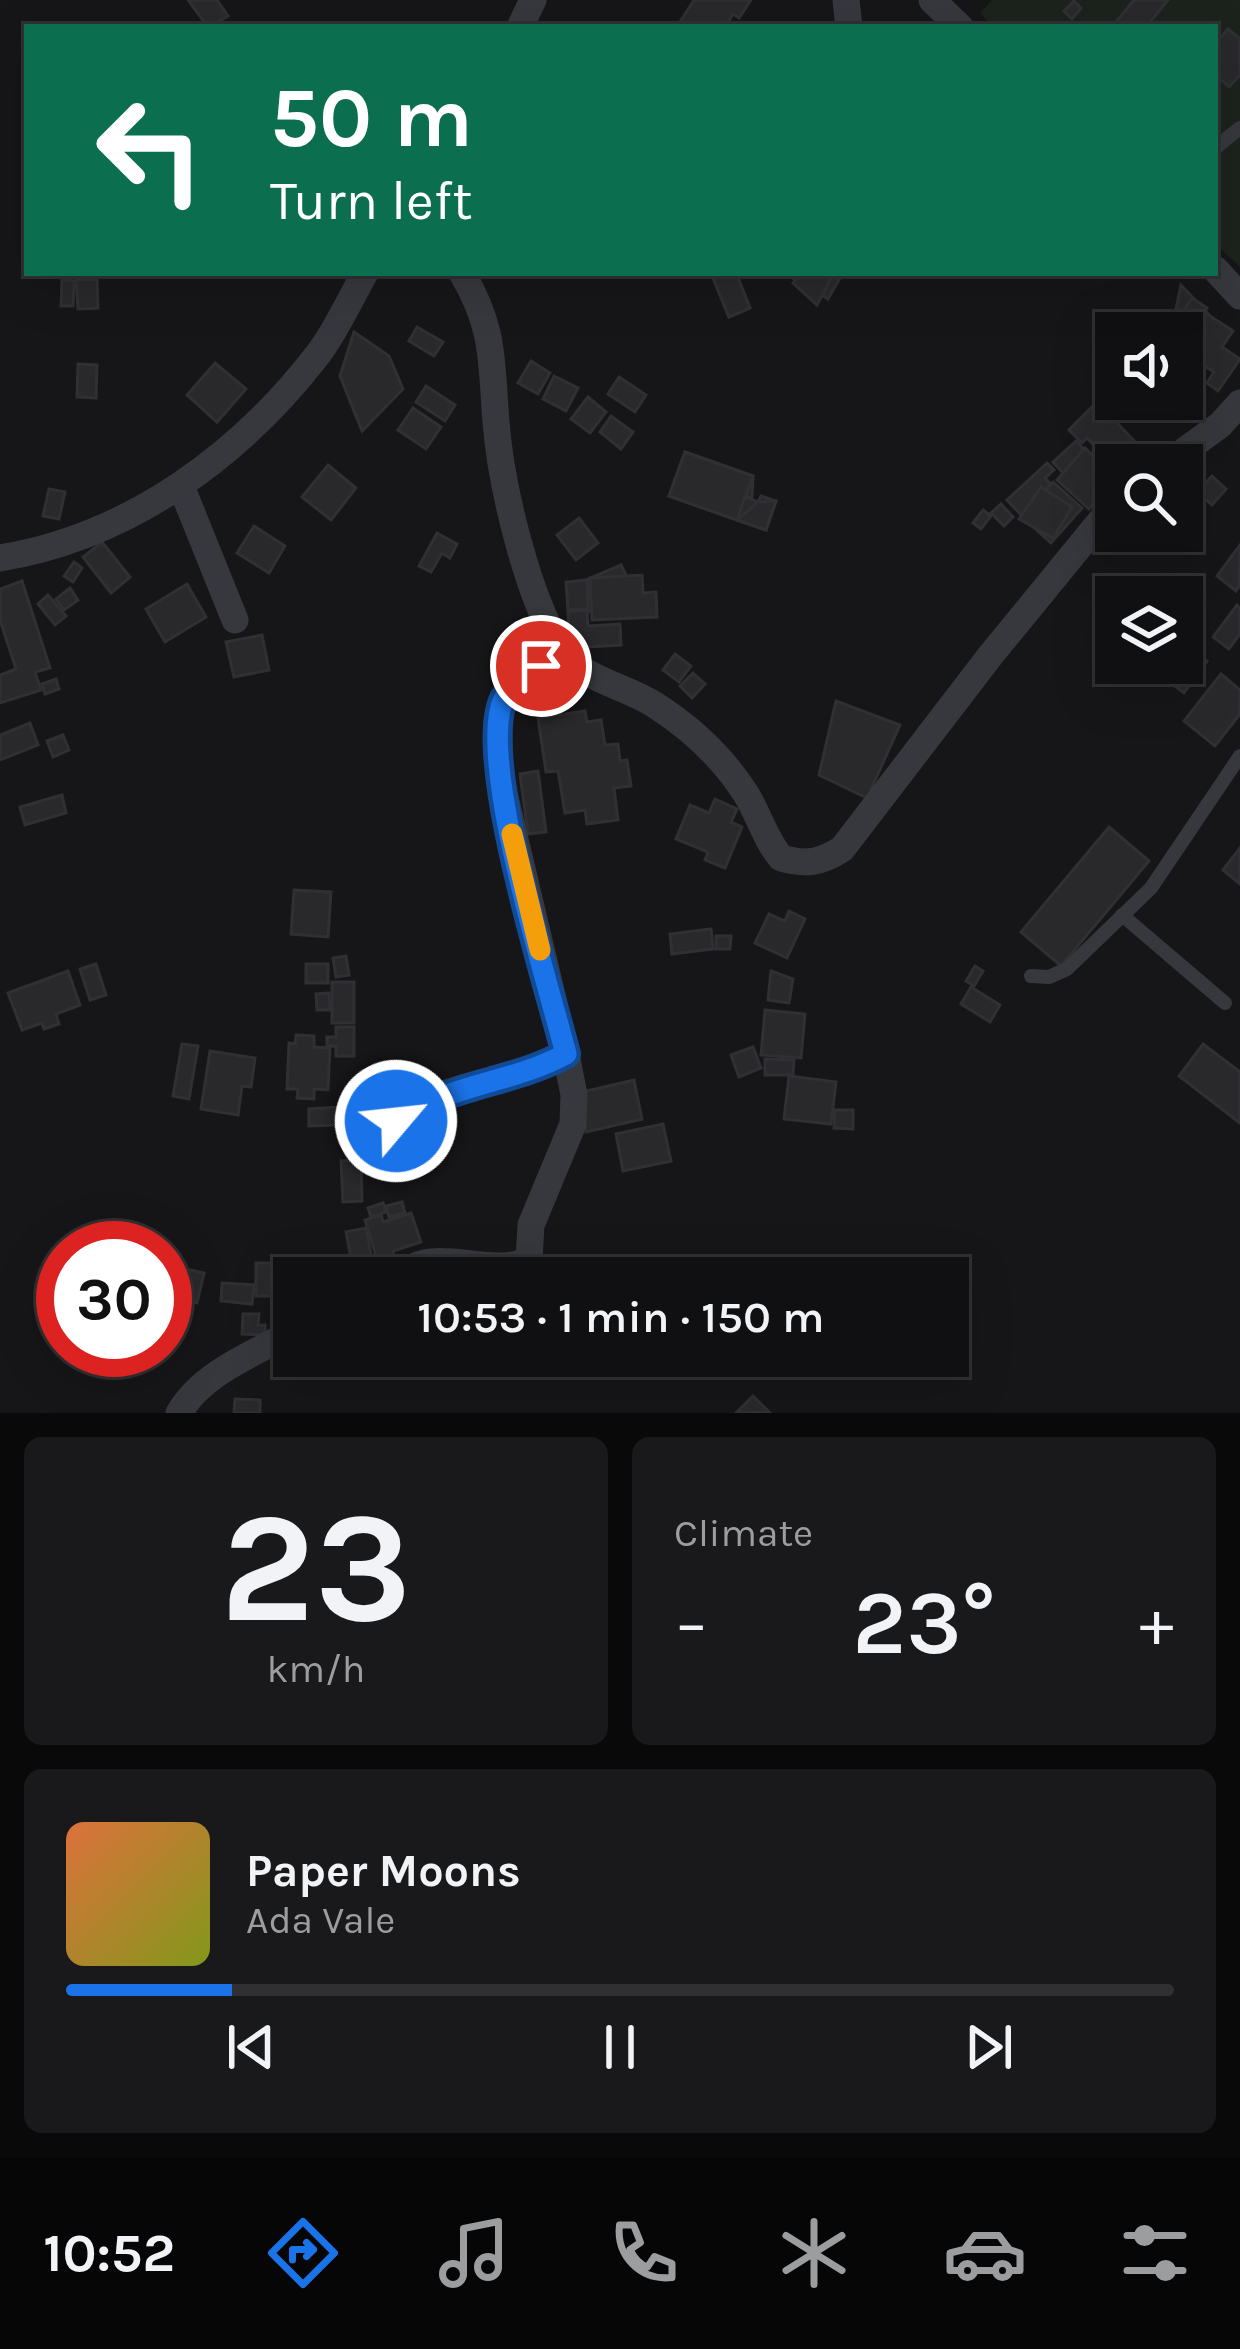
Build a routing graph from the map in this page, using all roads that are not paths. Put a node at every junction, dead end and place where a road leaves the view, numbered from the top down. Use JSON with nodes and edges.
{"nodes":[{"id":1,"x":932,"y":0,"type":"edge"},
{"id":2,"x":958,"y":24,"type":"edge"},
{"id":3,"x":1218,"y":272,"type":"edge"},
{"id":4,"x":363,"y":276,"type":"edge"},
{"id":5,"x":464,"y":276,"type":"edge"},
{"id":6,"x":1240,"y":296,"type":"edge"},
{"id":7,"x":1240,"y":403,"type":"edge"},
{"id":8,"x":1194,"y":444,"type":"edge"},
{"id":9,"x":181,"y":486,"type":"junction"},
{"id":10,"x":1095,"y":528,"type":"edge"},
{"id":11,"x":0,"y":558,"type":"edge"},
{"id":12,"x":235,"y":620,"type":"dead end"},
{"id":13,"x":563,"y":653,"type":"junction"},
{"id":14,"x":1240,"y":756,"type":"edge"},
{"id":15,"x":1122,"y":915,"type":"junction"},
{"id":16,"x":1031,"y":976,"type":"dead end"},
{"id":17,"x":1226,"y":1003,"type":"dead end"},
{"id":18,"x":566,"y":1054,"type":"junction"},
{"id":19,"x":370,"y":1150,"type":"dead end"},
{"id":20,"x":529,"y":1257,"type":"edge"},
{"id":21,"x":273,"y":1343,"type":"edge"},
{"id":22,"x":179,"y":1413,"type":"edge"}],
"edges":[{"from":1,"to":2,"type":"street"},
{"from":3,"to":6,"type":"street"},
{"from":4,"to":9,"type":"street"},
{"from":5,"to":13,"type":"street"},
{"from":7,"to":8,"type":"street"},
{"from":9,"to":11,"type":"street"},
{"from":9,"to":12,"type":"street"},
{"from":10,"to":13,"type":"street"},
{"from":13,"to":18,"type":"street"},
{"from":14,"to":15,"type":"lane"},
{"from":15,"to":16,"type":"lane"},
{"from":15,"to":17,"type":"lane"},
{"from":18,"to":19,"type":"street"},
{"from":18,"to":20,"type":"street"},
{"from":21,"to":22,"type":"street"}]}
